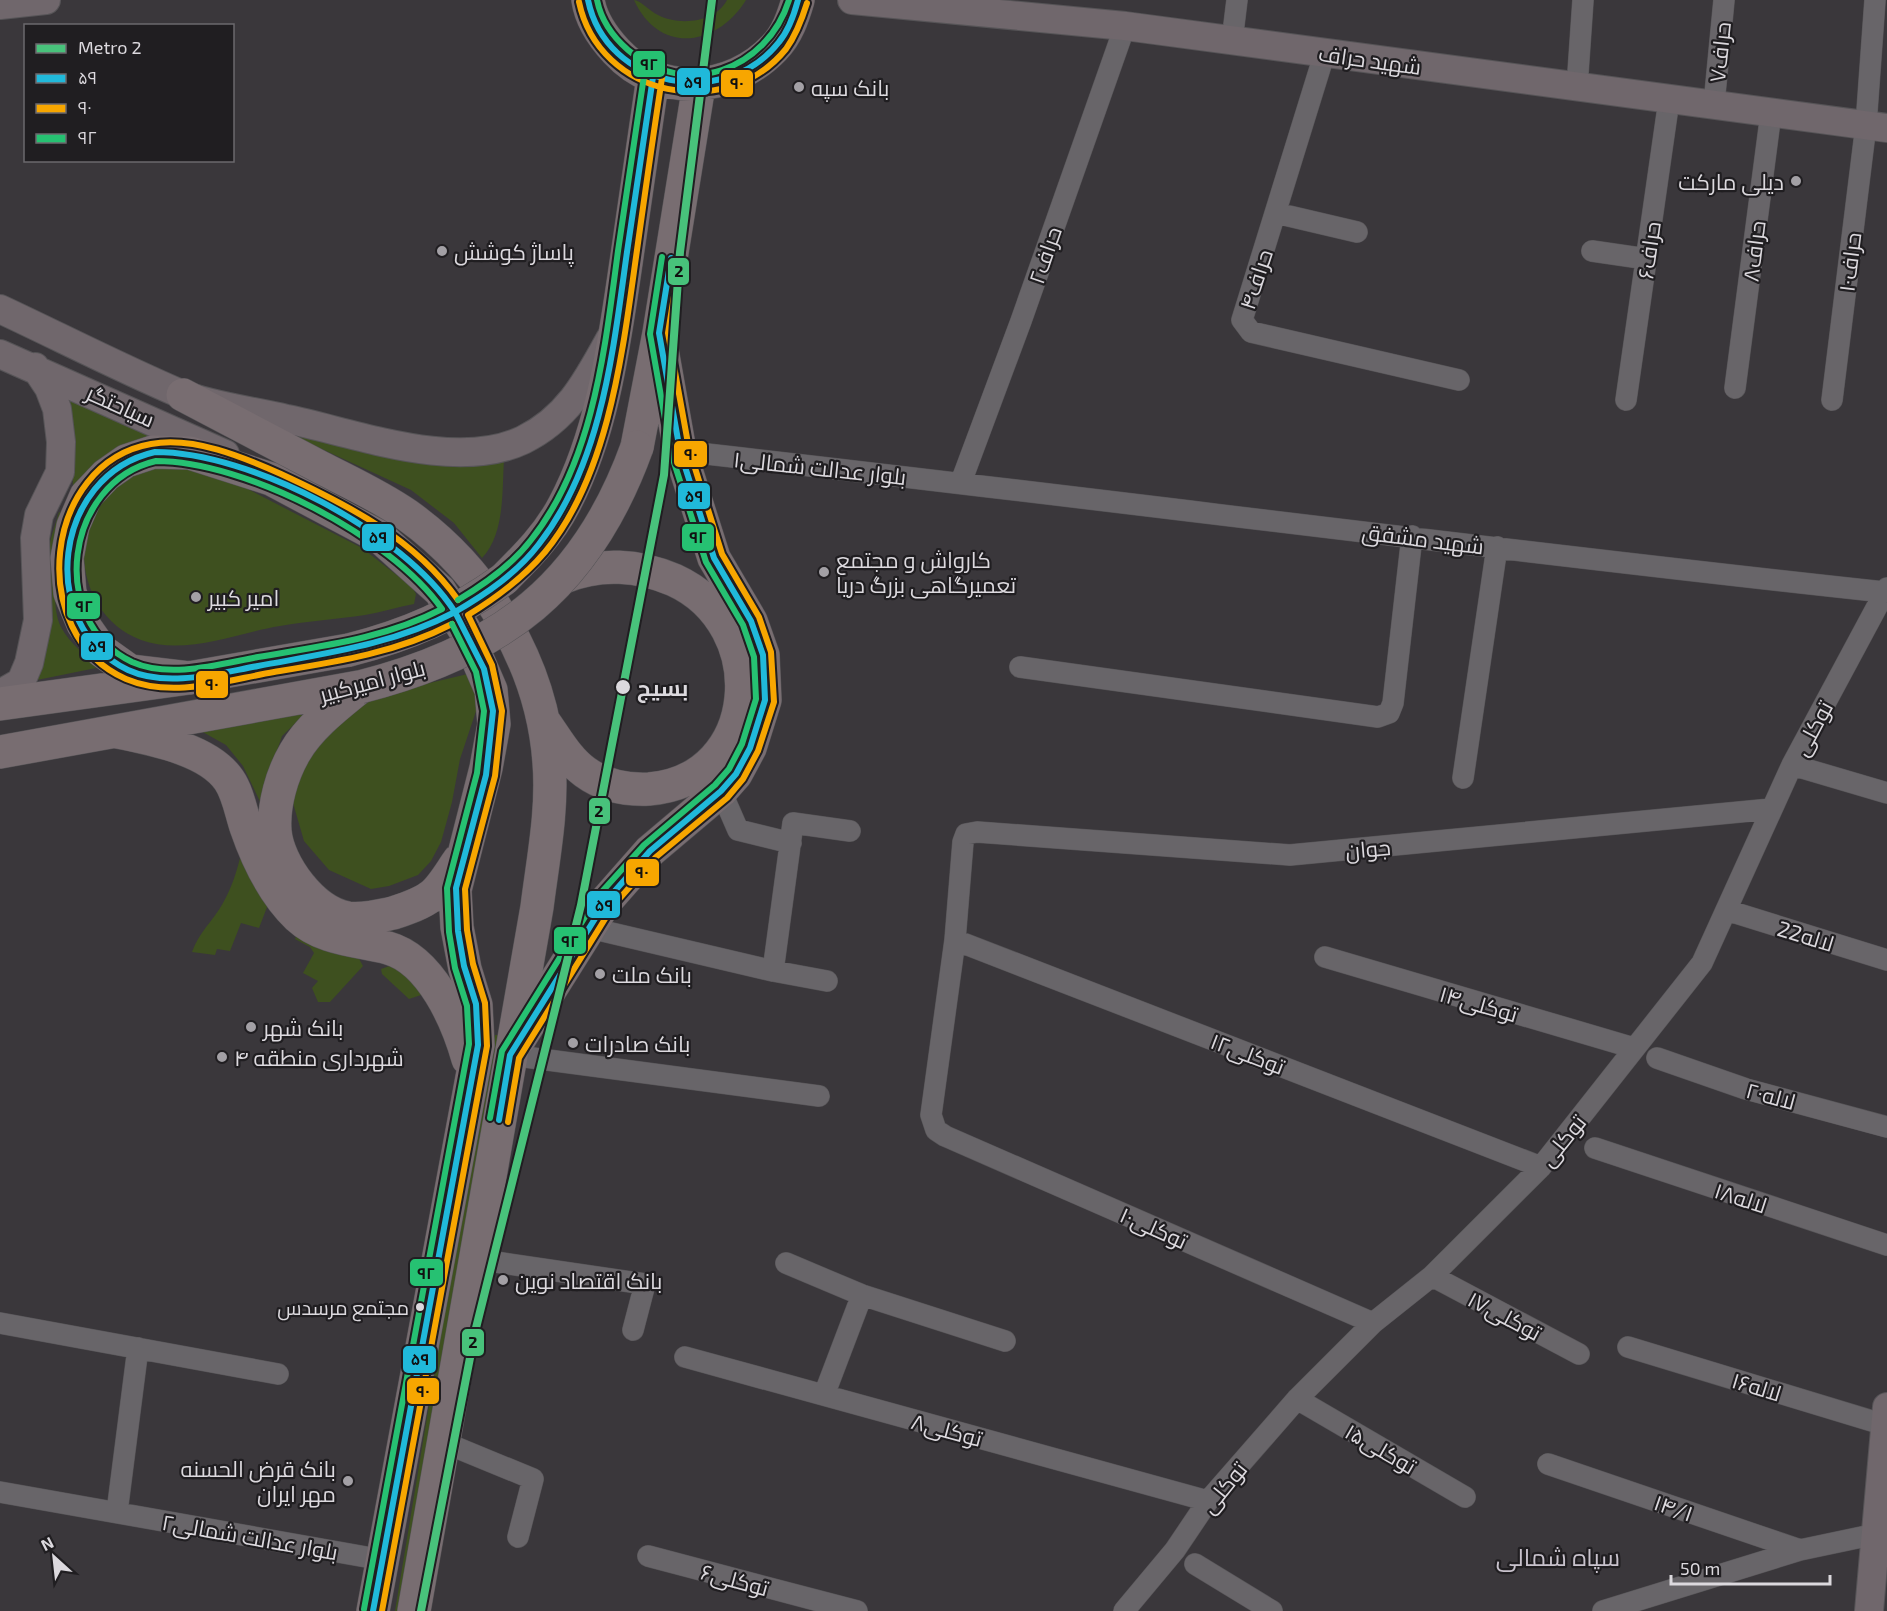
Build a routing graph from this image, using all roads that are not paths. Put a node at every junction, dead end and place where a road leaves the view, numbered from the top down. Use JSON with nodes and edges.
{"nodes":[{"id":1,"x":46,"y":0,"type":"edge"},
{"id":2,"x":588,"y":0,"type":"edge"},
{"id":3,"x":798,"y":0,"type":"edge"},
{"id":4,"x":852,"y":0,"type":"edge"},
{"id":5,"x":1237,"y":0,"type":"edge"},
{"id":6,"x":1583,"y":0,"type":"edge"},
{"id":7,"x":1724,"y":0,"type":"edge"},
{"id":8,"x":1875,"y":0,"type":"edge"},
{"id":9,"x":0,"y":5,"type":"edge"},
{"id":10,"x":1125,"y":26,"type":"junction"},
{"id":11,"x":1232,"y":41,"type":"junction"},
{"id":12,"x":1325,"y":52,"type":"junction"},
{"id":13,"x":653,"y":77,"type":"junction"},
{"id":14,"x":699,"y":85,"type":"junction"},
{"id":15,"x":1577,"y":87,"type":"junction"},
{"id":16,"x":1670,"y":100,"type":"junction"},
{"id":17,"x":1714,"y":104,"type":"junction"},
{"id":18,"x":1771,"y":113,"type":"junction"},
{"id":19,"x":1876,"y":126,"type":"edge"},
{"id":20,"x":1276,"y":213,"type":"junction"},
{"id":21,"x":1357,"y":232,"type":"dead end"},
{"id":22,"x":1592,"y":251,"type":"dead end"},
{"id":23,"x":1647,"y":260,"type":"junction"},
{"id":24,"x":0,"y":309,"type":"edge"},
{"id":25,"x":617,"y":327,"type":"junction"},
{"id":26,"x":659,"y":333,"type":"junction"},
{"id":27,"x":0,"y":354,"type":"edge"},
{"id":28,"x":35,"y":367,"type":"junction"},
{"id":29,"x":1459,"y":380,"type":"dead end"},
{"id":30,"x":1735,"y":388,"type":"dead end"},
{"id":31,"x":183,"y":395,"type":"junction"},
{"id":32,"x":1626,"y":400,"type":"dead end"},
{"id":33,"x":1832,"y":400,"type":"dead end"},
{"id":34,"x":680,"y":451,"type":"junction"},
{"id":35,"x":271,"y":478,"type":"junction"},
{"id":36,"x":961,"y":482,"type":"junction"},
{"id":37,"x":1412,"y":536,"type":"junction"},
{"id":38,"x":1497,"y":548,"type":"junction"},
{"id":39,"x":564,"y":578,"type":"junction"},
{"id":40,"x":1886,"y":590,"type":"edge"},
{"id":41,"x":1020,"y":667,"type":"dead end"},
{"id":42,"x":189,"y":678,"type":"junction"},
{"id":43,"x":360,"y":687,"type":"junction"},
{"id":44,"x":0,"y":694,"type":"edge"},
{"id":45,"x":0,"y":704,"type":"edge"},
{"id":46,"x":544,"y":721,"type":"junction"},
{"id":47,"x":118,"y":732,"type":"junction"},
{"id":48,"x":0,"y":752,"type":"edge"},
{"id":49,"x":1792,"y":765,"type":"junction"},
{"id":50,"x":1463,"y":778,"type":"dead end"},
{"id":51,"x":721,"y":791,"type":"junction"},
{"id":52,"x":1887,"y":793,"type":"edge"},
{"id":53,"x":1771,"y":809,"type":"junction"},
{"id":54,"x":850,"y":831,"type":"dead end"},
{"id":55,"x":791,"y":843,"type":"junction"},
{"id":56,"x":463,"y":855,"type":"junction"},
{"id":57,"x":1726,"y":910,"type":"junction"},
{"id":58,"x":590,"y":928,"type":"junction"},
{"id":59,"x":955,"y":939,"type":"junction"},
{"id":60,"x":1324,"y":957,"type":"dead end"},
{"id":61,"x":1887,"y":960,"type":"edge"},
{"id":62,"x":773,"y":971,"type":"junction"},
{"id":63,"x":827,"y":981,"type":"dead end"},
{"id":64,"x":1634,"y":1048,"type":"junction"},
{"id":65,"x":510,"y":1055,"type":"junction"},
{"id":66,"x":1657,"y":1058,"type":"dead end"},
{"id":67,"x":473,"y":1077,"type":"junction"},
{"id":68,"x":819,"y":1096,"type":"dead end"},
{"id":69,"x":1887,"y":1126,"type":"edge"},
{"id":70,"x":1595,"y":1148,"type":"dead end"},
{"id":71,"x":1541,"y":1167,"type":"junction"},
{"id":72,"x":1887,"y":1245,"type":"edge"},
{"id":73,"x":475,"y":1259,"type":"junction"},
{"id":74,"x":786,"y":1263,"type":"dead end"},
{"id":75,"x":1432,"y":1276,"type":"junction"},
{"id":76,"x":862,"y":1295,"type":"junction"},
{"id":77,"x":0,"y":1323,"type":"edge"},
{"id":78,"x":1373,"y":1323,"type":"junction"},
{"id":79,"x":633,"y":1330,"type":"dead end"},
{"id":80,"x":1005,"y":1341,"type":"dead end"},
{"id":81,"x":1628,"y":1347,"type":"dead end"},
{"id":82,"x":138,"y":1348,"type":"junction"},
{"id":83,"x":1579,"y":1354,"type":"dead end"},
{"id":84,"x":685,"y":1358,"type":"dead end"},
{"id":85,"x":278,"y":1374,"type":"dead end"},
{"id":86,"x":824,"y":1395,"type":"junction"},
{"id":87,"x":1297,"y":1399,"type":"junction"},
{"id":88,"x":1886,"y":1416,"type":"edge"},
{"id":89,"x":443,"y":1442,"type":"junction"},
{"id":90,"x":1548,"y":1464,"type":"dead end"},
{"id":91,"x":1884,"y":1470,"type":"edge"},
{"id":92,"x":0,"y":1492,"type":"edge"},
{"id":93,"x":1465,"y":1497,"type":"dead end"},
{"id":94,"x":1208,"y":1502,"type":"junction"},
{"id":95,"x":117,"y":1512,"type":"junction"},
{"id":96,"x":1876,"y":1534,"type":"junction"},
{"id":97,"x":518,"y":1537,"type":"dead end"},
{"id":98,"x":1800,"y":1550,"type":"junction"},
{"id":99,"x":648,"y":1556,"type":"dead end"},
{"id":100,"x":382,"y":1560,"type":"junction"},
{"id":101,"x":1195,"y":1564,"type":"dead end"},
{"id":102,"x":373,"y":1611,"type":"edge"},
{"id":103,"x":414,"y":1611,"type":"edge"},
{"id":104,"x":857,"y":1611,"type":"edge"},
{"id":105,"x":1124,"y":1611,"type":"edge"},
{"id":106,"x":1272,"y":1611,"type":"edge"},
{"id":107,"x":1603,"y":1611,"type":"edge"},
{"id":108,"x":1869,"y":1611,"type":"edge"}],
"edges":[{"from":1,"to":9,"type":"main road"},
{"from":2,"to":13,"type":"main road"},
{"from":3,"to":14,"type":"main road"},
{"from":4,"to":10,"type":"main road","name":"شهید حراف"},
{"from":5,"to":11,"type":"street"},
{"from":6,"to":15,"type":"street"},
{"from":7,"to":17,"type":"street","name":"حراف۷"},
{"from":8,"to":19,"type":"street","name":"حراف۱۰"},
{"from":10,"to":11,"type":"main road","name":"شهید حراف"},
{"from":10,"to":36,"type":"street","name":"حراف۲"},
{"from":11,"to":12,"type":"main road","name":"شهید حراف"},
{"from":12,"to":15,"type":"main road","name":"شهید حراف"},
{"from":12,"to":20,"type":"street","name":"حراف۴"},
{"from":13,"to":14,"type":"main road"},
{"from":13,"to":25,"type":"main road"},
{"from":14,"to":26,"type":"main road","name":"بلوار امیرکبیر"},
{"from":15,"to":16,"type":"main road","name":"شهید حراف"},
{"from":16,"to":17,"type":"main road","name":"شهید حراف"},
{"from":16,"to":23,"type":"street","name":"حراف۶"},
{"from":17,"to":18,"type":"main road","name":"شهید حراف"},
{"from":18,"to":19,"type":"main road","name":"شهید حراف"},
{"from":18,"to":30,"type":"street","name":"حراف۸"},
{"from":19,"to":33,"type":"street","name":"حراف۱۰"},
{"from":20,"to":21,"type":"street"},
{"from":20,"to":29,"type":"street","name":"حراف۴"},
{"from":22,"to":23,"type":"street"},
{"from":23,"to":32,"type":"street","name":"حراف۶"},
{"from":24,"to":31,"type":"main road","name":"سیاحتگر"},
{"from":25,"to":31,"type":"main road","name":"سیاحتگر"},
{"from":25,"to":42,"type":"main road","name":"بلوار امیرکبیر","bridge":true},
{"from":26,"to":34,"type":"main road"},
{"from":26,"to":39,"type":"main road","name":"بلوار امیرکبیر","bridge":true},
{"from":27,"to":28,"type":"main road","name":"سیاحتگر"},
{"from":28,"to":35,"type":"main road","name":"سیاحتگر"},
{"from":28,"to":44,"type":"main road"},
{"from":31,"to":46,"type":"main road"},
{"from":34,"to":36,"type":"street","name":"بلوار عدالت شمالی۱"},
{"from":34,"to":51,"type":"main road"},
{"from":35,"to":42,"type":"main road"},
{"from":35,"to":56,"type":"main road"},
{"from":36,"to":37,"type":"street","name":"شهید مشفق"},
{"from":37,"to":38,"type":"street","name":"شهید مشفق"},
{"from":37,"to":41,"type":"street"},
{"from":38,"to":40,"type":"street","name":"شهید مشفق"},
{"from":38,"to":50,"type":"street"},
{"from":39,"to":43,"type":"main road","name":"بلوار امیرکبیر","bridge":true},
{"from":39,"to":46,"type":"main road"},
{"from":40,"to":49,"type":"street","name":"توکلی"},
{"from":42,"to":45,"type":"main road","name":"بلوار امیرکبیر"},
{"from":43,"to":47,"type":"main road","name":"بلوار امیرکبیر"},
{"from":43,"to":56,"type":"main road"},
{"from":46,"to":65,"type":"main road"},
{"from":47,"to":48,"type":"main road","name":"بلوار امیرکبیر"},
{"from":47,"to":67,"type":"main road"},
{"from":49,"to":52,"type":"street"},
{"from":49,"to":53,"type":"street","name":"توکلی"},
{"from":51,"to":55,"type":"street"},
{"from":51,"to":58,"type":"main road"},
{"from":53,"to":57,"type":"street","name":"توکلی"},
{"from":53,"to":59,"type":"street","name":"جوان"},
{"from":54,"to":55,"type":"street"},
{"from":55,"to":62,"type":"street"},
{"from":56,"to":67,"type":"main road"},
{"from":57,"to":61,"type":"street","name":"22لاله"},
{"from":57,"to":64,"type":"street","name":"توکلی"},
{"from":58,"to":62,"type":"street"},
{"from":58,"to":65,"type":"main road"},
{"from":59,"to":71,"type":"street","name":"توکلی۱۲"},
{"from":59,"to":78,"type":"street","name":"۱۰توکلی"},
{"from":60,"to":64,"type":"street","name":"توکلی۱۴"},
{"from":62,"to":63,"type":"street"},
{"from":64,"to":71,"type":"street","name":"توکلی"},
{"from":65,"to":68,"type":"street"},
{"from":65,"to":73,"type":"main road"},
{"from":66,"to":69,"type":"street","name":"لاله۲۰"},
{"from":67,"to":100,"type":"main road"},
{"from":70,"to":72,"type":"street","name":"لاله۱۸"},
{"from":71,"to":75,"type":"street","name":"توکلی"},
{"from":73,"to":79,"type":"street"},
{"from":73,"to":89,"type":"main road"},
{"from":74,"to":76,"type":"street"},
{"from":75,"to":78,"type":"street","name":"توکلی"},
{"from":75,"to":83,"type":"street","name":"توکلی۱۷"},
{"from":76,"to":80,"type":"street"},
{"from":76,"to":86,"type":"street"},
{"from":77,"to":82,"type":"street"},
{"from":78,"to":87,"type":"street","name":"توکلی"},
{"from":81,"to":88,"type":"street","name":"لاله۱۶"},
{"from":82,"to":85,"type":"street"},
{"from":82,"to":95,"type":"street"},
{"from":84,"to":86,"type":"street","name":"توکلی۸"},
{"from":86,"to":94,"type":"street","name":"توکلی۸"},
{"from":87,"to":93,"type":"street","name":"توکلی۱۵"},
{"from":87,"to":94,"type":"street","name":"توکلی"},
{"from":88,"to":91,"type":"main road"},
{"from":89,"to":97,"type":"street"},
{"from":89,"to":103,"type":"main road"},
{"from":90,"to":98,"type":"street","name":"۱۴/۱"},
{"from":91,"to":96,"type":"main road"},
{"from":92,"to":95,"type":"street","name":"بلوار عدالت شمالی۲"},
{"from":94,"to":105,"type":"street","name":"توکلی"},
{"from":95,"to":100,"type":"street","name":"بلوار عدالت شمالی۲"},
{"from":96,"to":98,"type":"street"},
{"from":96,"to":108,"type":"main road"},
{"from":98,"to":107,"type":"street"},
{"from":99,"to":104,"type":"street","name":"توکلی۶"},
{"from":100,"to":102,"type":"main road"},
{"from":101,"to":106,"type":"street"}]}
